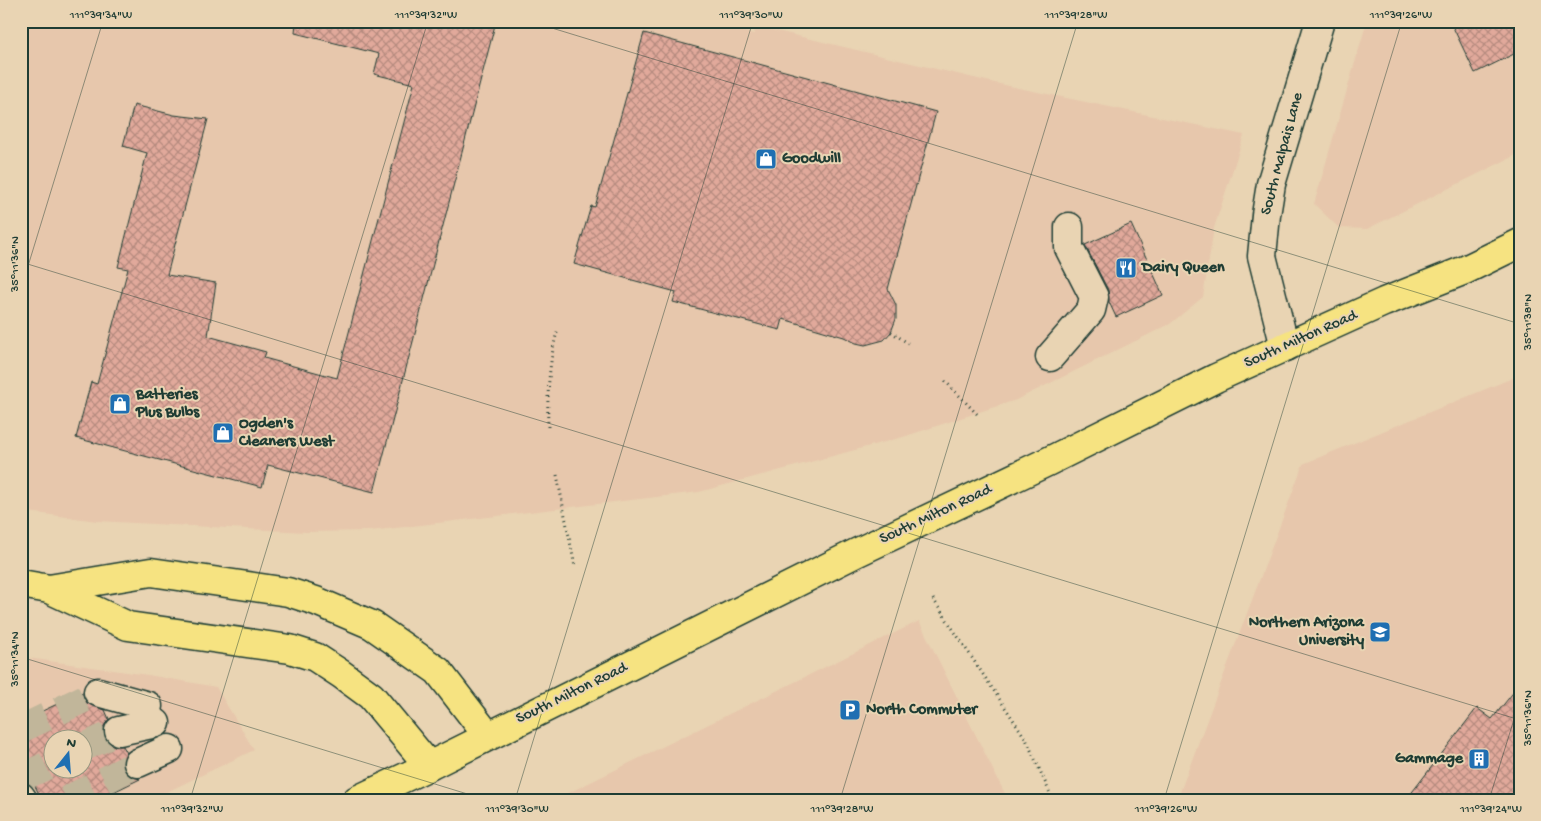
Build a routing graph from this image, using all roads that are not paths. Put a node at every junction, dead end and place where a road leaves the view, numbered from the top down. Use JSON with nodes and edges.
{"nodes":[{"id":1,"x":1320,"y":21,"type":"edge"},
{"id":2,"x":1069,"y":227,"type":"dead end"},
{"id":3,"x":1520,"y":243,"type":"edge"},
{"id":4,"x":1285,"y":347,"type":"junction"},
{"id":5,"x":1050,"y":357,"type":"dead end"},
{"id":6,"x":21,"y":584,"type":"edge"},
{"id":7,"x":49,"y":589,"type":"junction"},
{"id":8,"x":98,"y":692,"type":"dead end"},
{"id":9,"x":119,"y":731,"type":"tunnel mouth"},
{"id":10,"x":488,"y":736,"type":"junction"},
{"id":11,"x":169,"y":749,"type":"dead end"},
{"id":12,"x":138,"y":763,"type":"tunnel mouth"},
{"id":13,"x":429,"y":766,"type":"junction"},
{"id":14,"x":357,"y":800,"type":"edge"}],
"edges":[{"from":1,"to":4,"type":"street","name":"South Malpais Lane"},
{"from":2,"to":5,"type":"street"},
{"from":3,"to":4,"type":"main road","name":"South Milton Road"},
{"from":4,"to":10,"type":"main road","name":"South Milton Road"},
{"from":6,"to":7,"type":"main road"},
{"from":7,"to":10,"type":"main road"},
{"from":7,"to":13,"type":"main road"},
{"from":8,"to":9,"type":"street"},
{"from":10,"to":13,"type":"main road","name":"South Milton Road"},
{"from":11,"to":12,"type":"street"},
{"from":13,"to":14,"type":"main road","name":"South Milton Road"}]}
